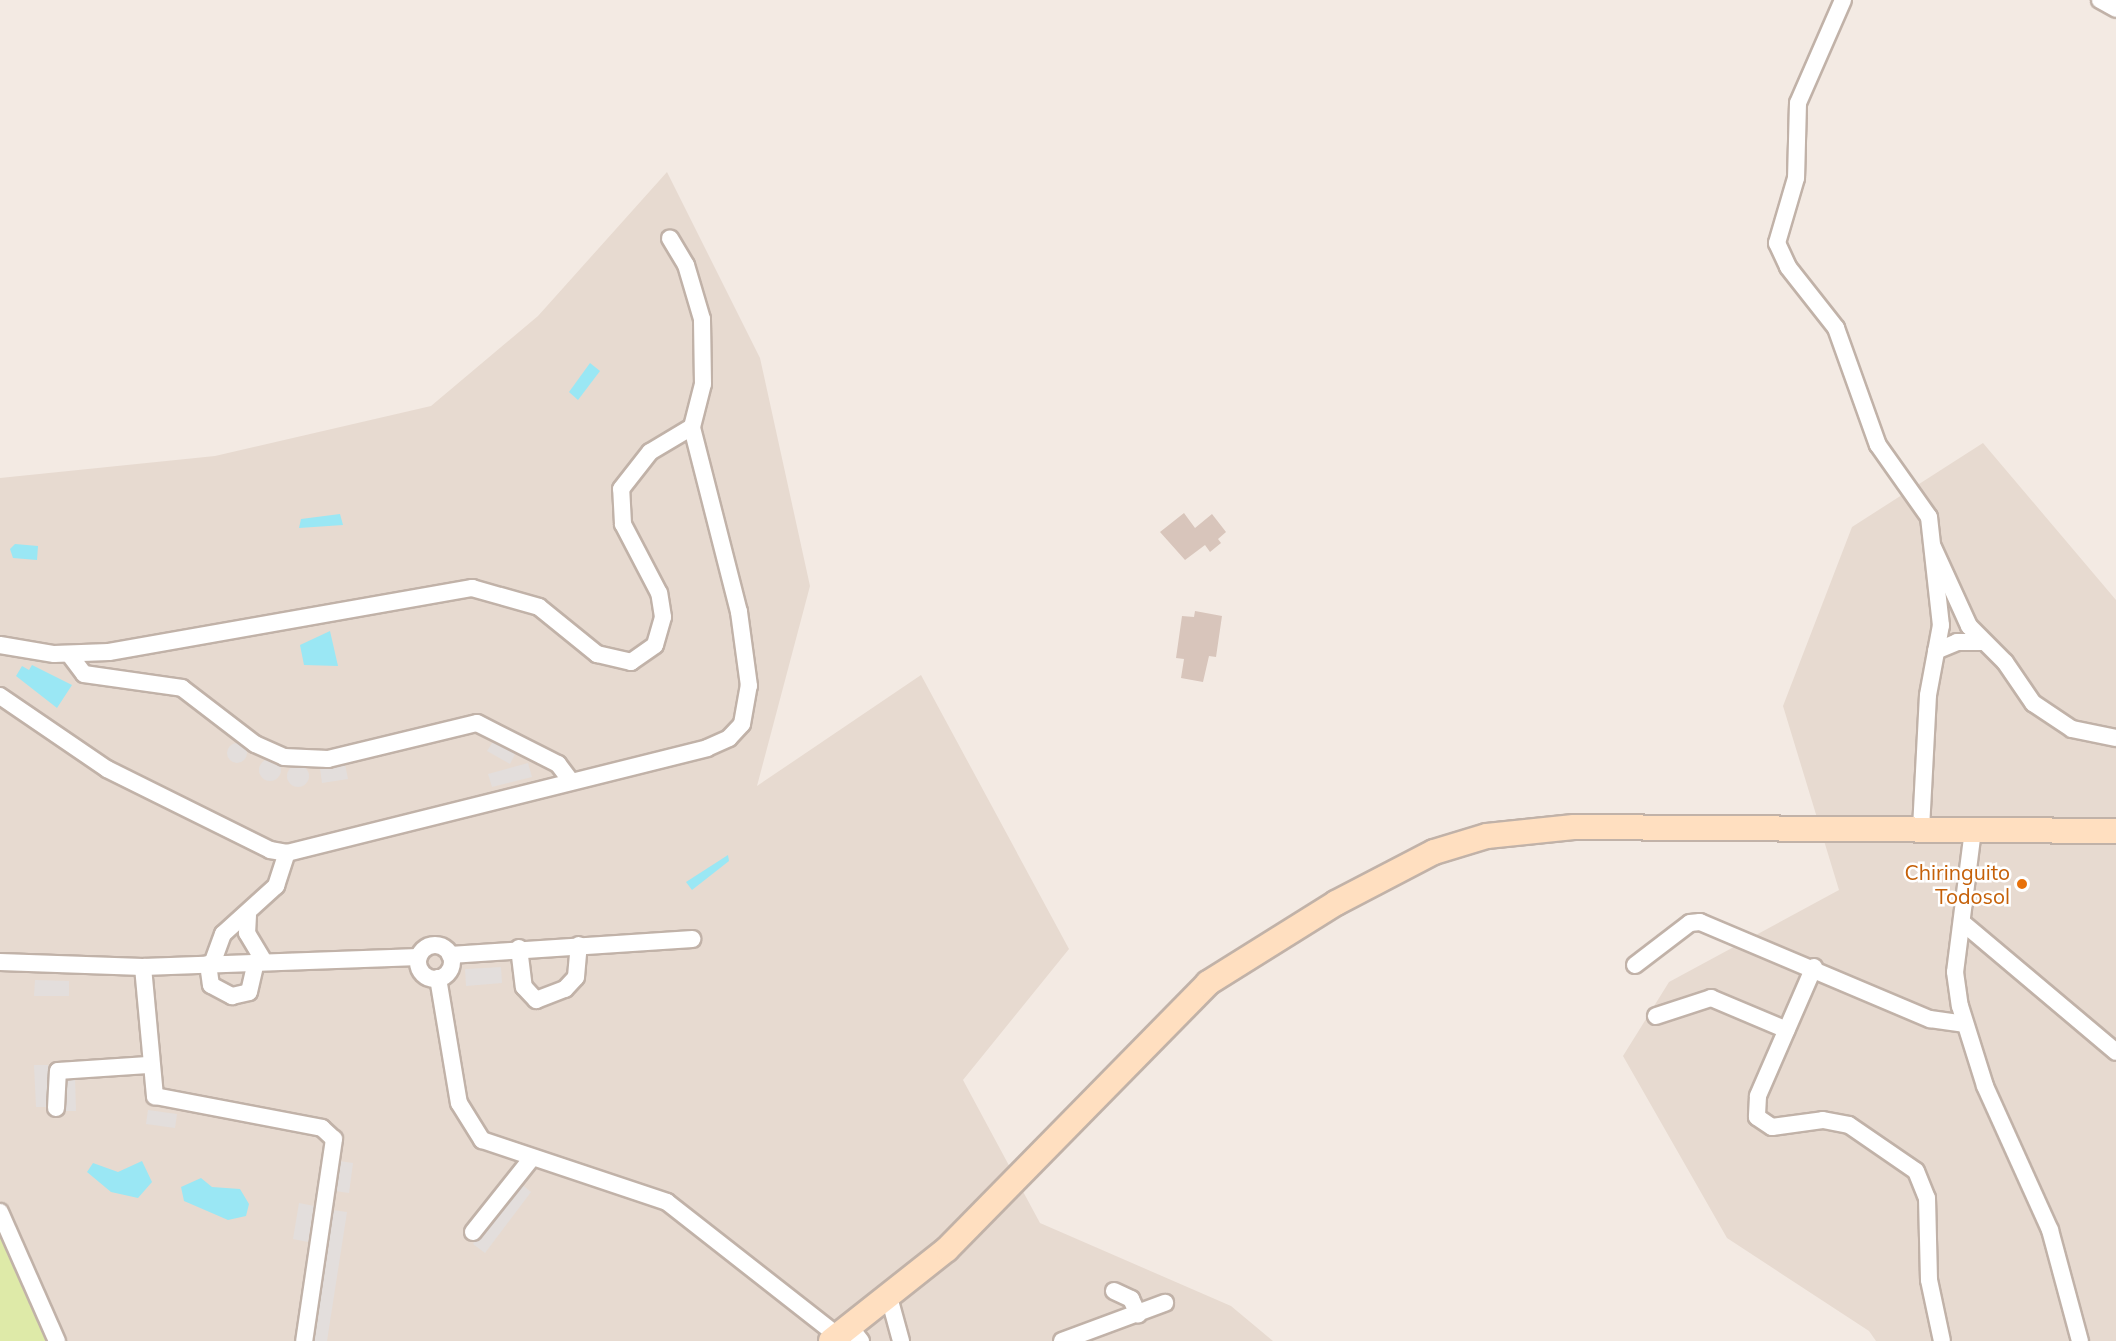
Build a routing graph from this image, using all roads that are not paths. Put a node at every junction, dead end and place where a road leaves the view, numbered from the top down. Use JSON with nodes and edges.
{"nodes":[{"id":1,"x":1843,"y":0,"type":"edge"},
{"id":2,"x":2100,"y":0,"type":"edge"},
{"id":3,"x":2116,"y":9,"type":"edge"},
{"id":4,"x":670,"y":238,"type":"dead end"},
{"id":5,"x":692,"y":427,"type":"junction"},
{"id":6,"x":1933,"y":547,"type":"junction"},
{"id":7,"x":1982,"y":642,"type":"junction"},
{"id":8,"x":0,"y":645,"type":"edge"},
{"id":9,"x":1936,"y":651,"type":"junction"},
{"id":10,"x":69,"y":654,"type":"junction"},
{"id":11,"x":0,"y":696,"type":"edge"},
{"id":12,"x":2116,"y":738,"type":"edge"},
{"id":13,"x":571,"y":781,"type":"junction"},
{"id":14,"x":1921,"y":829,"type":"junction"},
{"id":15,"x":1973,"y":830,"type":"junction"},
{"id":16,"x":2116,"y":831,"type":"edge"},
{"id":17,"x":287,"y":853,"type":"junction"},
{"id":18,"x":248,"y":915,"type":"junction"},
{"id":19,"x":1963,"y":923,"type":"junction"},
{"id":20,"x":692,"y":939,"type":"dead end"},
{"id":21,"x":579,"y":945,"type":"junction"},
{"id":22,"x":519,"y":948,"type":"junction"},
{"id":23,"x":450,"y":955,"type":"junction"},
{"id":24,"x":418,"y":957,"type":"junction"},
{"id":25,"x":260,"y":961,"type":"junction"},
{"id":26,"x":0,"y":962,"type":"edge"},
{"id":27,"x":210,"y":964,"type":"junction"},
{"id":28,"x":1635,"y":965,"type":"dead end"},
{"id":29,"x":143,"y":967,"type":"junction"},
{"id":30,"x":1814,"y":967,"type":"junction"},
{"id":31,"x":438,"y":978,"type":"junction"},
{"id":32,"x":1656,"y":1016,"type":"dead end"},
{"id":33,"x":1964,"y":1024,"type":"junction"},
{"id":34,"x":1787,"y":1030,"type":"junction"},
{"id":35,"x":2116,"y":1052,"type":"edge"},
{"id":36,"x":148,"y":1065,"type":"junction"},
{"id":37,"x":56,"y":1108,"type":"dead end"},
{"id":38,"x":531,"y":1159,"type":"junction"},
{"id":39,"x":0,"y":1212,"type":"edge"},
{"id":40,"x":473,"y":1232,"type":"dead end"},
{"id":41,"x":1114,"y":1291,"type":"dead end"},
{"id":42,"x":889,"y":1298,"type":"junction"},
{"id":43,"x":1165,"y":1303,"type":"dead end"},
{"id":44,"x":1138,"y":1314,"type":"junction"},
{"id":45,"x":845,"y":1336,"type":"edge"},
{"id":46,"x":57,"y":1341,"type":"edge"},
{"id":47,"x":304,"y":1341,"type":"edge"},
{"id":48,"x":901,"y":1341,"type":"edge"},
{"id":49,"x":1062,"y":1341,"type":"edge"},
{"id":50,"x":1942,"y":1341,"type":"edge"},
{"id":51,"x":2080,"y":1341,"type":"edge"}],
"edges":[{"from":1,"to":6,"type":"street"},
{"from":2,"to":3,"type":"street"},
{"from":4,"to":5,"type":"street"},
{"from":5,"to":10,"type":"street"},
{"from":5,"to":13,"type":"street"},
{"from":6,"to":7,"type":"street"},
{"from":6,"to":9,"type":"street"},
{"from":7,"to":9,"type":"street"},
{"from":7,"to":12,"type":"street"},
{"from":8,"to":10,"type":"street"},
{"from":9,"to":14,"type":"street"},
{"from":10,"to":13,"type":"street"},
{"from":11,"to":17,"type":"street"},
{"from":13,"to":17,"type":"street"},
{"from":14,"to":15,"type":"main road"},
{"from":14,"to":42,"type":"main road"},
{"from":15,"to":16,"type":"main road"},
{"from":15,"to":19,"type":"street"},
{"from":17,"to":18,"type":"street"},
{"from":18,"to":25,"type":"street"},
{"from":18,"to":27,"type":"street"},
{"from":19,"to":33,"type":"street"},
{"from":19,"to":35,"type":"street"},
{"from":20,"to":21,"type":"street"},
{"from":21,"to":22,"type":"street"},
{"from":21,"to":22,"type":"street"},
{"from":22,"to":23,"type":"street"},
{"from":23,"to":24,"type":"street"},
{"from":23,"to":31,"type":"street"},
{"from":24,"to":25,"type":"street"},
{"from":24,"to":31,"type":"street"},
{"from":25,"to":27,"type":"street"},
{"from":25,"to":27,"type":"street"},
{"from":26,"to":29,"type":"street"},
{"from":27,"to":29,"type":"street"},
{"from":28,"to":30,"type":"street"},
{"from":29,"to":36,"type":"street"},
{"from":30,"to":33,"type":"street"},
{"from":30,"to":34,"type":"street"},
{"from":31,"to":38,"type":"street"},
{"from":32,"to":34,"type":"street"},
{"from":33,"to":51,"type":"street"},
{"from":34,"to":50,"type":"street"},
{"from":36,"to":37,"type":"street"},
{"from":36,"to":47,"type":"street"},
{"from":38,"to":40,"type":"street"},
{"from":38,"to":45,"type":"street"},
{"from":39,"to":46,"type":"street"},
{"from":41,"to":44,"type":"street"},
{"from":42,"to":45,"type":"main road"},
{"from":42,"to":48,"type":"street"},
{"from":43,"to":44,"type":"street"},
{"from":44,"to":49,"type":"street"}]}
